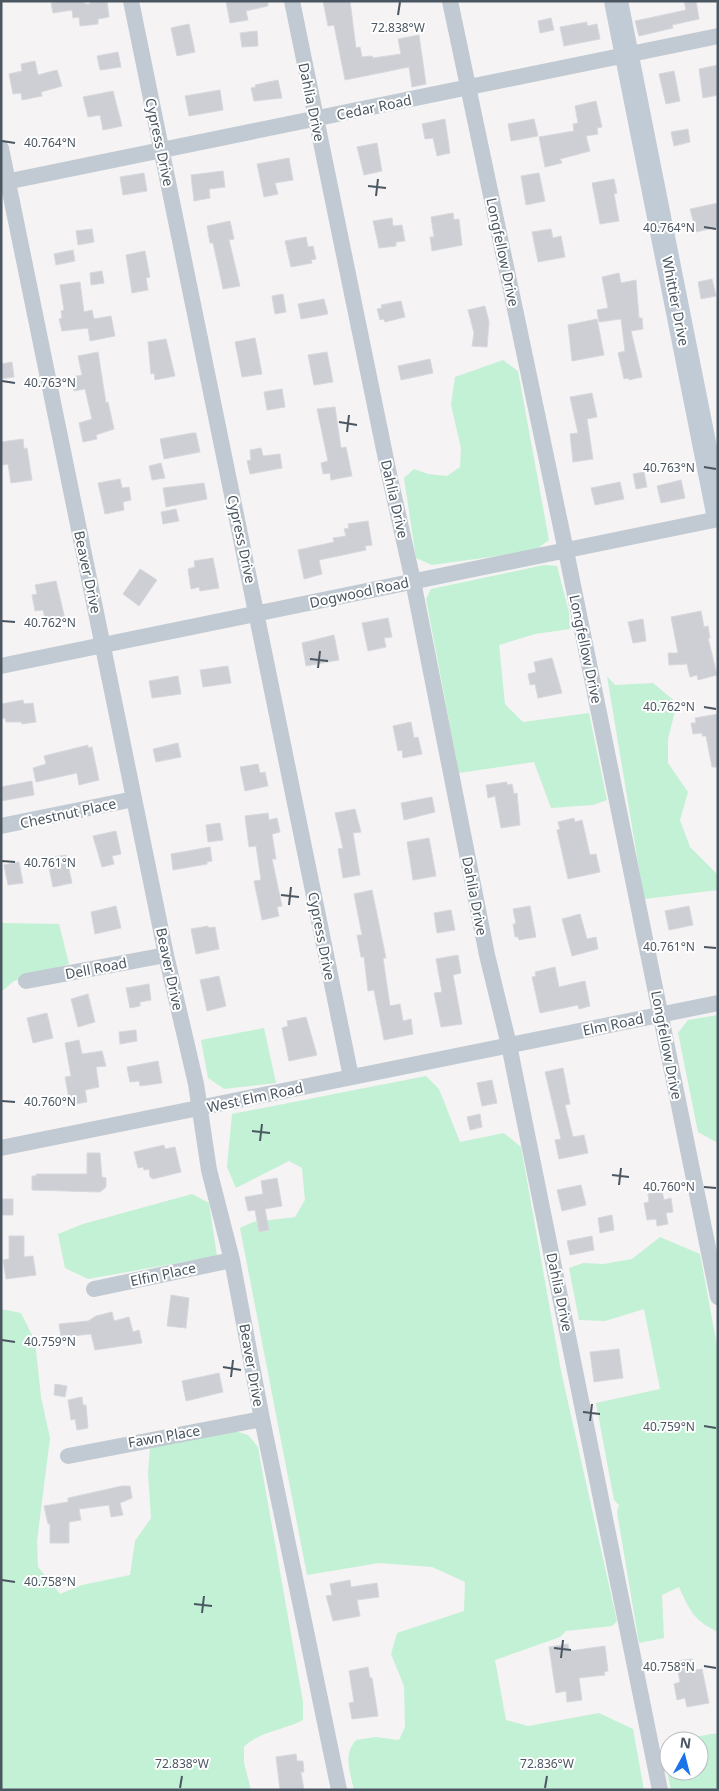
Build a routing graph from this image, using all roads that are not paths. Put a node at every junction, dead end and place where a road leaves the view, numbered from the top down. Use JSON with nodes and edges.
{"nodes":[{"id":1,"x":131,"y":1,"type":"edge"},
{"id":2,"x":292,"y":1,"type":"edge"},
{"id":3,"x":450,"y":1,"type":"edge"},
{"id":4,"x":616,"y":1,"type":"edge"},
{"id":5,"x":718,"y":36,"type":"edge"},
{"id":6,"x":628,"y":54,"type":"junction"},
{"id":7,"x":468,"y":88,"type":"junction"},
{"id":8,"x":316,"y":119,"type":"junction"},
{"id":9,"x":1,"y":148,"type":"edge"},
{"id":10,"x":161,"y":150,"type":"junction"},
{"id":11,"x":5,"y":182,"type":"edge"},
{"id":12,"x":718,"y":513,"type":"edge"},
{"id":13,"x":718,"y":519,"type":"edge"},
{"id":14,"x":566,"y":551,"type":"junction"},
{"id":15,"x":413,"y":581,"type":"junction"},
{"id":16,"x":257,"y":614,"type":"junction"},
{"id":17,"x":103,"y":645,"type":"junction"},
{"id":18,"x":1,"y":666,"type":"edge"},
{"id":19,"x":134,"y":799,"type":"junction"},
{"id":20,"x":1,"y":826,"type":"edge"},
{"id":21,"x":166,"y":955,"type":"junction"},
{"id":22,"x":26,"y":981,"type":"dead end"},
{"id":23,"x":718,"y":1003,"type":"edge"},
{"id":24,"x":660,"y":1014,"type":"junction"},
{"id":25,"x":509,"y":1045,"type":"junction"},
{"id":26,"x":351,"y":1077,"type":"junction"},
{"id":27,"x":198,"y":1109,"type":"junction"},
{"id":28,"x":1,"y":1148,"type":"edge"},
{"id":29,"x":232,"y":1260,"type":"junction"},
{"id":30,"x":94,"y":1289,"type":"dead end"},
{"id":31,"x":718,"y":1297,"type":"edge"},
{"id":32,"x":262,"y":1419,"type":"junction"},
{"id":33,"x":68,"y":1456,"type":"dead end"},
{"id":34,"x":338,"y":1790,"type":"edge"},
{"id":35,"x":660,"y":1790,"type":"edge"}],
"edges":[{"from":1,"to":10,"type":"street","name":"Cypress Drive"},
{"from":2,"to":8,"type":"street","name":"Dahlia Drive"},
{"from":3,"to":7,"type":"street","name":"Longfellow Drive"},
{"from":4,"to":6,"type":"street","name":"Whittier Drive"},
{"from":5,"to":6,"type":"street","name":"Cedar Road"},
{"from":6,"to":7,"type":"street","name":"Cedar Road"},
{"from":6,"to":12,"type":"street","name":"Whittier Drive"},
{"from":7,"to":8,"type":"street","name":"Cedar Road"},
{"from":7,"to":14,"type":"street","name":"Longfellow Drive"},
{"from":8,"to":10,"type":"street","name":"Cedar Road"},
{"from":8,"to":15,"type":"street","name":"Dahlia Drive"},
{"from":9,"to":11,"type":"street","name":"Beaver Drive"},
{"from":10,"to":11,"type":"street","name":"Cedar Road"},
{"from":10,"to":16,"type":"street","name":"Cypress Drive"},
{"from":11,"to":17,"type":"street","name":"Beaver Drive"},
{"from":13,"to":14,"type":"street","name":"Dogwood Road"},
{"from":14,"to":15,"type":"street","name":"Dogwood Road"},
{"from":14,"to":24,"type":"street","name":"Longfellow Drive"},
{"from":15,"to":16,"type":"street","name":"Dogwood Road"},
{"from":15,"to":25,"type":"street","name":"Dahlia Drive"},
{"from":16,"to":17,"type":"street","name":"Dogwood Road"},
{"from":16,"to":26,"type":"street","name":"Cypress Drive"},
{"from":17,"to":18,"type":"street","name":"Dogwood Road"},
{"from":17,"to":19,"type":"street","name":"Beaver Drive"},
{"from":19,"to":20,"type":"street","name":"Chestnut Place"},
{"from":19,"to":21,"type":"street","name":"Beaver Drive"},
{"from":21,"to":22,"type":"street","name":"Dell Road"},
{"from":21,"to":27,"type":"street","name":"Beaver Drive"},
{"from":23,"to":24,"type":"street","name":"Elm Road"},
{"from":24,"to":25,"type":"street","name":"Elm Road"},
{"from":24,"to":31,"type":"street","name":"Longfellow Drive"},
{"from":25,"to":26,"type":"street","name":"West Elm Road"},
{"from":25,"to":35,"type":"street","name":"Dahlia Drive"},
{"from":26,"to":27,"type":"street","name":"West Elm Road"},
{"from":27,"to":28,"type":"street","name":"West Elm Road"},
{"from":27,"to":29,"type":"street","name":"Beaver Drive"},
{"from":29,"to":30,"type":"street","name":"Elfin Place"},
{"from":29,"to":32,"type":"street","name":"Beaver Drive"},
{"from":32,"to":33,"type":"street","name":"Fawn Place"},
{"from":32,"to":34,"type":"street","name":"Beaver Drive"}]}
